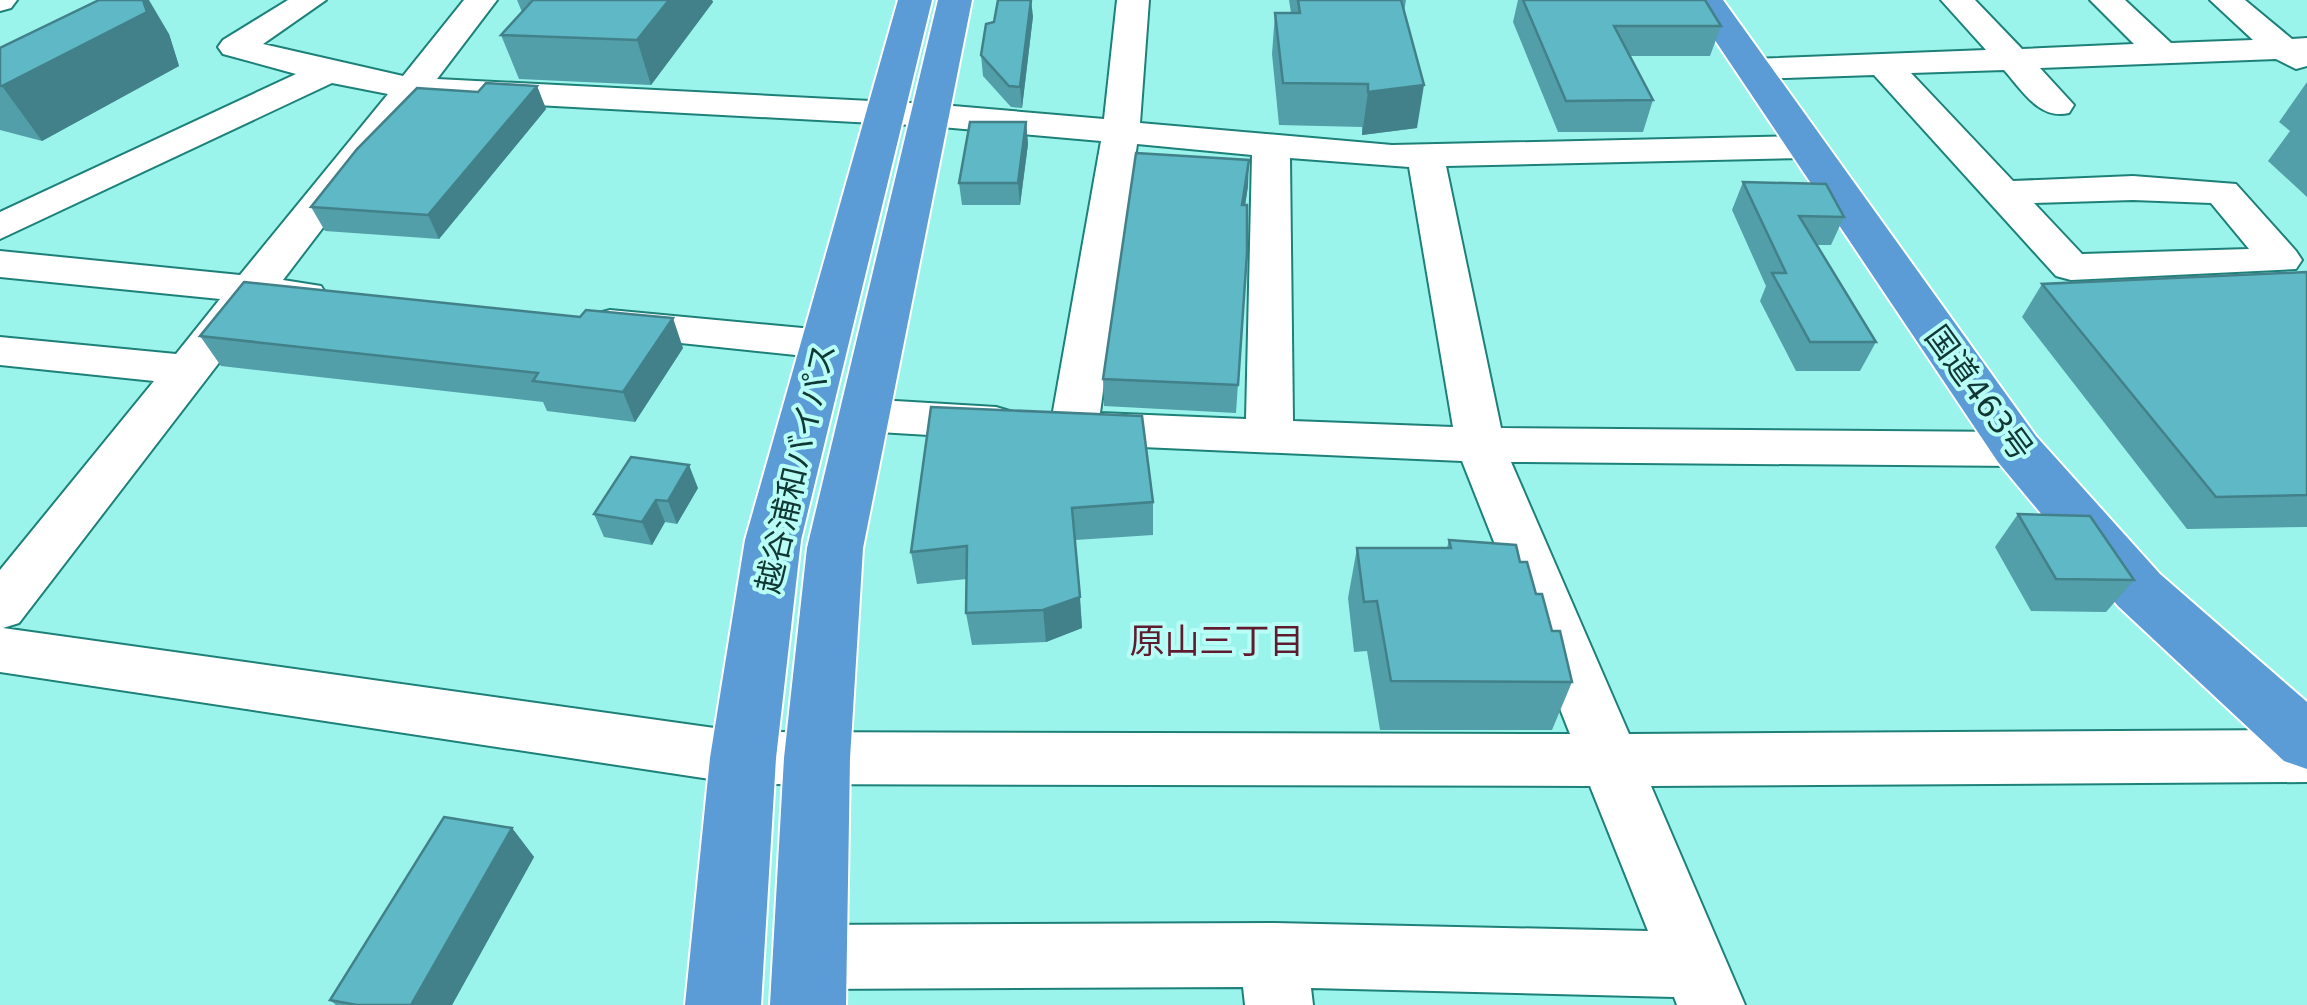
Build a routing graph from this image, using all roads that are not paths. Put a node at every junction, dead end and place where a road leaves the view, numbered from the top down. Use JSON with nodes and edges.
{"nodes":[{"id":1,"x":310,"y":0,"type":"edge"},
{"id":2,"x":481,"y":0,"type":"edge"},
{"id":3,"x":915,"y":0,"type":"edge"},
{"id":4,"x":954,"y":0,"type":"edge"},
{"id":5,"x":1133,"y":0,"type":"edge"},
{"id":6,"x":1705,"y":0,"type":"edge"},
{"id":7,"x":1957,"y":0,"type":"edge"},
{"id":8,"x":2106,"y":0,"type":"edge"},
{"id":9,"x":2226,"y":0,"type":"edge"},
{"id":10,"x":2161,"y":52,"type":"junction"},
{"id":11,"x":2299,"y":54,"type":"edge"},
{"id":12,"x":2008,"y":59,"type":"junction"},
{"id":13,"x":1883,"y":64,"type":"junction"},
{"id":14,"x":1752,"y":69,"type":"junction"},
{"id":15,"x":328,"y":72,"type":"junction"},
{"id":16,"x":412,"y":88,"type":"junction"},
{"id":17,"x":2056,"y":105,"type":"dead end"},
{"id":18,"x":908,"y":114,"type":"junction"},
{"id":19,"x":1121,"y":131,"type":"junction"},
{"id":20,"x":1271,"y":144,"type":"junction"},
{"id":21,"x":1806,"y":148,"type":"junction"},
{"id":22,"x":1425,"y":154,"type":"junction"},
{"id":23,"x":2003,"y":193,"type":"junction"},
{"id":24,"x":0,"y":227,"type":"edge"},
{"id":25,"x":0,"y":264,"type":"edge"},
{"id":26,"x":255,"y":290,"type":"junction"},
{"id":27,"x":352,"y":299,"type":"edge"},
{"id":28,"x":566,"y":320,"type":"edge"},
{"id":29,"x":824,"y":344,"type":"junction"},
{"id":30,"x":0,"y":351,"type":"edge"},
{"id":31,"x":191,"y":370,"type":"junction"},
{"id":32,"x":862,"y":415,"type":"junction"},
{"id":33,"x":1074,"y":428,"type":"junction"},
{"id":34,"x":1269,"y":434,"type":"junction"},
{"id":35,"x":1480,"y":445,"type":"junction"},
{"id":36,"x":2017,"y":448,"type":"junction"},
{"id":37,"x":0,"y":608,"type":"edge"},
{"id":38,"x":0,"y":650,"type":"edge"},
{"id":39,"x":2307,"y":741,"type":"edge"},
{"id":40,"x":2307,"y":756,"type":"edge"},
{"id":41,"x":743,"y":758,"type":"junction"},
{"id":42,"x":817,"y":758,"type":"junction"},
{"id":43,"x":1612,"y":760,"type":"junction"},
{"id":44,"x":1276,"y":980,"type":"edge"},
{"id":45,"x":808,"y":981,"type":"edge"},
{"id":46,"x":1703,"y":985,"type":"edge"},
{"id":47,"x":723,"y":1005,"type":"edge"}],
"edges":[{"from":1,"to":15,"type":"street"},
{"from":2,"to":16,"type":"street"},
{"from":3,"to":18,"type":"highway","name":"越谷浦和バイパス"},
{"from":4,"to":18,"type":"highway","name":"越谷浦和バイパス"},
{"from":5,"to":19,"type":"street"},
{"from":6,"to":14,"type":"highway","name":"国道463号"},
{"from":7,"to":12,"type":"street"},
{"from":8,"to":10,"type":"street"},
{"from":9,"to":11,"type":"street"},
{"from":10,"to":11,"type":"street"},
{"from":10,"to":12,"type":"street"},
{"from":12,"to":13,"type":"street"},
{"from":12,"to":17,"type":"street"},
{"from":13,"to":14,"type":"street"},
{"from":13,"to":23,"type":"street"},
{"from":14,"to":21,"type":"highway","name":"国道463号"},
{"from":15,"to":16,"type":"street"},
{"from":15,"to":24,"type":"street"},
{"from":16,"to":18,"type":"street"},
{"from":16,"to":26,"type":"street"},
{"from":18,"to":19,"type":"street"},
{"from":18,"to":29,"type":"highway","name":"越谷浦和バイパス"},
{"from":18,"to":32,"type":"highway","name":"越谷浦和バイパス"},
{"from":19,"to":20,"type":"street"},
{"from":19,"to":33,"type":"street"},
{"from":20,"to":22,"type":"street"},
{"from":20,"to":34,"type":"street"},
{"from":21,"to":22,"type":"street"},
{"from":21,"to":36,"type":"highway","name":"国道463号"},
{"from":22,"to":35,"type":"street"},
{"from":23,"to":23,"type":"street"},
{"from":25,"to":26,"type":"street"},
{"from":26,"to":27,"type":"street"},
{"from":26,"to":31,"type":"street"},
{"from":28,"to":29,"type":"street"},
{"from":29,"to":41,"type":"highway","name":"越谷浦和バイパス"},
{"from":30,"to":31,"type":"street"},
{"from":31,"to":37,"type":"street"},
{"from":32,"to":33,"type":"street"},
{"from":32,"to":42,"type":"highway","name":"越谷浦和バイパス"},
{"from":33,"to":34,"type":"street"},
{"from":34,"to":35,"type":"street"},
{"from":35,"to":36,"type":"street"},
{"from":35,"to":43,"type":"street"},
{"from":36,"to":39,"type":"highway","name":"国道463号"},
{"from":38,"to":41,"type":"street"},
{"from":40,"to":43,"type":"street"},
{"from":41,"to":42,"type":"street"},
{"from":41,"to":47,"type":"highway","name":"越谷浦和バイパス"},
{"from":42,"to":43,"type":"street"},
{"from":42,"to":45,"type":"highway","name":"越谷浦和バイパス"},
{"from":43,"to":46,"type":"street"},
{"from":44,"to":45,"type":"street"},
{"from":44,"to":46,"type":"street"}]}
